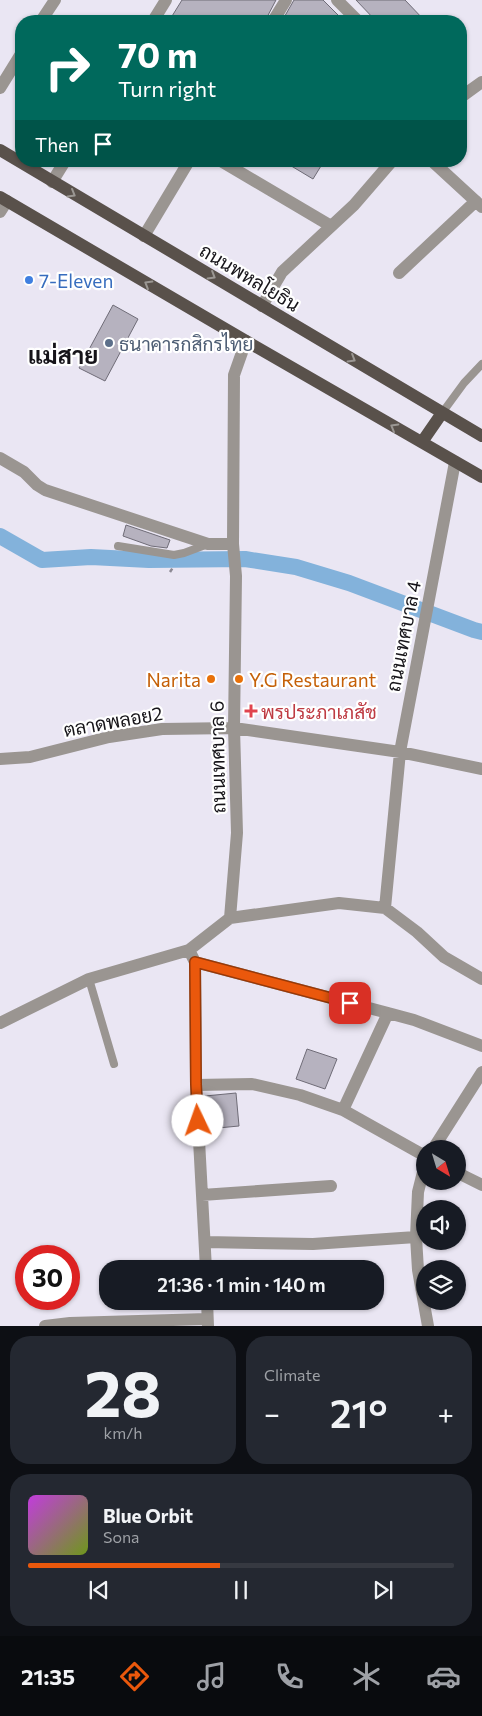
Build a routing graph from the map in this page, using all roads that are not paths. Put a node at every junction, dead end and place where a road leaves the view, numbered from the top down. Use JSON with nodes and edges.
{"nodes":[{"id":1,"x":54,"y":0,"type":"edge"},
{"id":2,"x":166,"y":0,"type":"edge"},
{"id":3,"x":286,"y":0,"type":"edge"},
{"id":4,"x":337,"y":0,"type":"edge"},
{"id":5,"x":45,"y":15,"type":"edge"},
{"id":6,"x":157,"y":15,"type":"edge"},
{"id":7,"x":277,"y":15,"type":"edge"},
{"id":8,"x":352,"y":15,"type":"edge"},
{"id":9,"x":15,"y":64,"type":"edge"},
{"id":10,"x":482,"y":82,"type":"edge"},
{"id":11,"x":0,"y":88,"type":"edge"},
{"id":12,"x":467,"y":93,"type":"edge"},
{"id":13,"x":0,"y":150,"type":"edge"},
{"id":14,"x":15,"y":159,"type":"edge"},
{"id":15,"x":28,"y":167,"type":"edge"},
{"id":16,"x":61,"y":167,"type":"edge"},
{"id":17,"x":185,"y":167,"type":"edge"},
{"id":18,"x":231,"y":167,"type":"edge"},
{"id":19,"x":387,"y":167,"type":"edge"},
{"id":20,"x":439,"y":167,"type":"edge"},
{"id":21,"x":52,"y":182,"type":"junction"},
{"id":22,"x":4,"y":199,"type":"edge"},
{"id":23,"x":479,"y":204,"type":"edge"},
{"id":24,"x":0,"y":212,"type":"edge"},
{"id":25,"x":331,"y":226,"type":"junction"},
{"id":26,"x":144,"y":236,"type":"junction"},
{"id":27,"x":399,"y":273,"type":"dead end"},
{"id":28,"x":262,"y":306,"type":"junction"},
{"id":29,"x":246,"y":341,"type":"junction"},
{"id":30,"x":482,"y":364,"type":"edge"},
{"id":31,"x":442,"y":413,"type":"junction"},
{"id":32,"x":482,"y":436,"type":"edge"},
{"id":33,"x":422,"y":442,"type":"junction"},
{"id":34,"x":0,"y":458,"type":"edge"},
{"id":35,"x":455,"y":462,"type":"junction"},
{"id":36,"x":482,"y":477,"type":"edge"},
{"id":37,"x":208,"y":544,"type":"junction"},
{"id":38,"x":233,"y":544,"type":"junction"},
{"id":39,"x":118,"y":546,"type":"dead end"},
{"id":40,"x":234,"y":728,"type":"junction"},
{"id":41,"x":400,"y":752,"type":"junction"},
{"id":42,"x":0,"y":759,"type":"edge"},
{"id":43,"x":482,"y":769,"type":"edge"},
{"id":44,"x":385,"y":908,"type":"junction"},
{"id":45,"x":230,"y":918,"type":"junction"},
{"id":46,"x":189,"y":950,"type":"junction"},
{"id":47,"x":195,"y":962,"type":"junction"},
{"id":48,"x":482,"y":979,"type":"edge"},
{"id":49,"x":89,"y":980,"type":"junction"},
{"id":50,"x":388,"y":1013,"type":"junction"},
{"id":51,"x":0,"y":1023,"type":"edge"},
{"id":52,"x":482,"y":1046,"type":"edge"},
{"id":53,"x":114,"y":1064,"type":"dead end"},
{"id":54,"x":482,"y":1072,"type":"edge"},
{"id":55,"x":196,"y":1084,"type":"junction"},
{"id":56,"x":343,"y":1110,"type":"junction"},
{"id":57,"x":439,"y":1140,"type":"edge"},
{"id":58,"x":416,"y":1151,"type":"edge"},
{"id":59,"x":466,"y":1177,"type":"edge"},
{"id":60,"x":331,"y":1186,"type":"dead end"},
{"id":61,"x":482,"y":1186,"type":"edge"},
{"id":62,"x":202,"y":1195,"type":"junction"},
{"id":63,"x":416,"y":1238,"type":"edge"},
{"id":64,"x":206,"y":1242,"type":"junction"},
{"id":65,"x":417,"y":1250,"type":"edge"},
{"id":66,"x":206,"y":1260,"type":"edge"},
{"id":67,"x":208,"y":1322,"type":"edge"},
{"id":68,"x":45,"y":1326,"type":"edge"},
{"id":69,"x":428,"y":1326,"type":"edge"}],
"edges":[{"from":1,"to":5,"type":"street"},
{"from":2,"to":6,"type":"street"},
{"from":3,"to":7,"type":"street"},
{"from":4,"to":8,"type":"street"},
{"from":9,"to":11,"type":"street"},
{"from":10,"to":12,"type":"street"},
{"from":13,"to":14,"type":"main road","name":"ถนนพหลโยธิน"},
{"from":15,"to":21,"type":"main road","name":"ถนนพหลโยธิน"},
{"from":16,"to":21,"type":"street"},
{"from":17,"to":26,"type":"street"},
{"from":18,"to":25,"type":"street"},
{"from":19,"to":25,"type":"street"},
{"from":20,"to":23,"type":"street"},
{"from":21,"to":26,"type":"main road","name":"ถนนพหลโยธิน","one_way":true},
{"from":22,"to":24,"type":"street"},
{"from":29,"to":22,"type":"main road","one_way":true},
{"from":23,"to":27,"type":"street"},
{"from":25,"to":28,"type":"street"},
{"from":26,"to":28,"type":"main road","name":"ถนนพหลโยธิน","one_way":true},
{"from":28,"to":31,"type":"main road","name":"ถนนพหลโยธิน","one_way":true},
{"from":33,"to":29,"type":"main road","one_way":true},
{"from":29,"to":38,"type":"street","name":"ถนนเทศบาล 6"},
{"from":30,"to":31,"type":"lane"},
{"from":31,"to":32,"type":"main road","name":"ถนนพหลโยธิน"},
{"from":31,"to":33,"type":"main road"},
{"from":33,"to":35,"type":"main road"},
{"from":34,"to":37,"type":"street"},
{"from":35,"to":36,"type":"main road"},
{"from":35,"to":41,"type":"street","name":"ถนนเทศบาล 4"},
{"from":37,"to":38,"type":"street"},
{"from":37,"to":39,"type":"lane"},
{"from":38,"to":40,"type":"street","name":"ถนนเทศบาล 6"},
{"from":40,"to":41,"type":"street","name":"ตลาดพลอย2"},
{"from":40,"to":42,"type":"street","name":"ตลาดพลอย2"},
{"from":40,"to":45,"type":"street","name":"ถนนเทศบาล 6"},
{"from":41,"to":43,"type":"street","name":"ตลาดพลอย2"},
{"from":41,"to":44,"type":"street","name":"ถนนเทศบาล 4"},
{"from":44,"to":45,"type":"street"},
{"from":44,"to":48,"type":"street"},
{"from":45,"to":46,"type":"street"},
{"from":46,"to":47,"type":"street"},
{"from":46,"to":49,"type":"street"},
{"from":47,"to":50,"type":"street"},
{"from":47,"to":55,"type":"street"},
{"from":49,"to":51,"type":"street"},
{"from":49,"to":53,"type":"lane"},
{"from":50,"to":52,"type":"street"},
{"from":50,"to":56,"type":"street"},
{"from":54,"to":57,"type":"street"},
{"from":55,"to":56,"type":"street"},
{"from":55,"to":62,"type":"street"},
{"from":56,"to":58,"type":"street"},
{"from":59,"to":61,"type":"street"},
{"from":60,"to":62,"type":"street"},
{"from":62,"to":64,"type":"street"},
{"from":63,"to":64,"type":"street"},
{"from":64,"to":66,"type":"street"},
{"from":65,"to":69,"type":"street"},
{"from":67,"to":68,"type":"street"}]}
